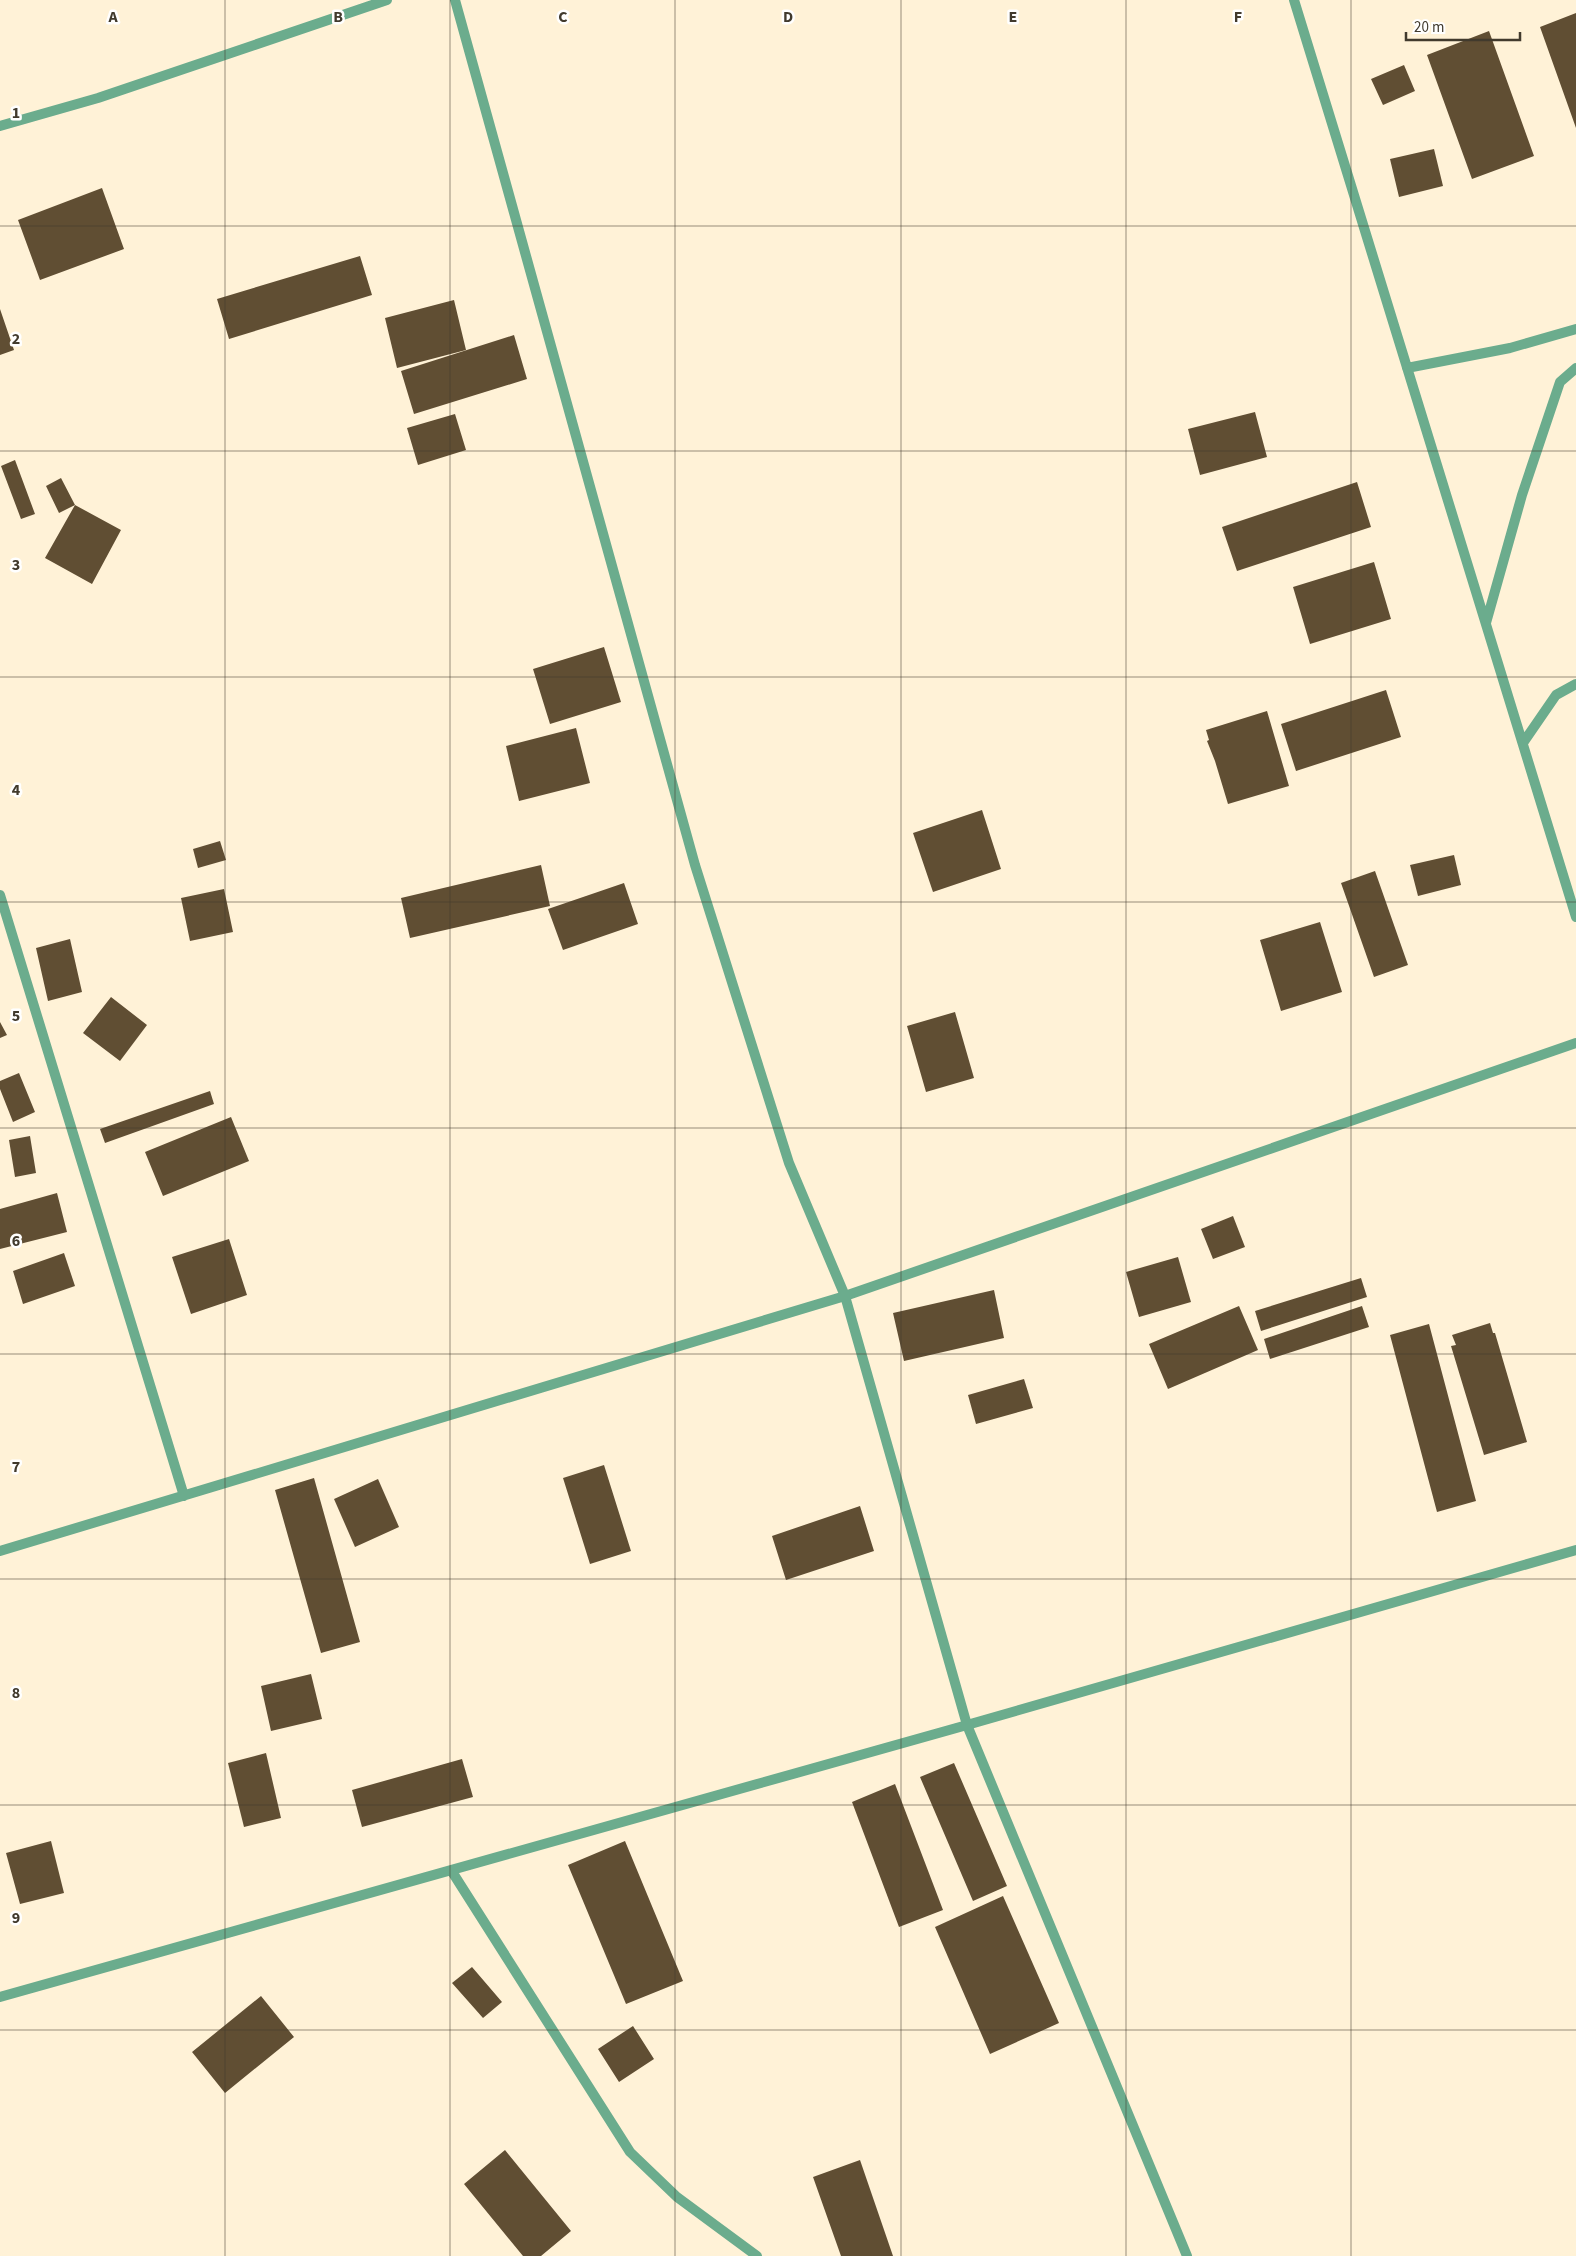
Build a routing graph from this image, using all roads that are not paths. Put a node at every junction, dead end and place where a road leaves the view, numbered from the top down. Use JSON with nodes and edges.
{"nodes":[{"id":1,"x":387,"y":0,"type":"edge"},
{"id":2,"x":455,"y":0,"type":"edge"},
{"id":3,"x":1294,"y":0,"type":"edge"},
{"id":4,"x":0,"y":126,"type":"edge"},
{"id":5,"x":1576,"y":329,"type":"edge"},
{"id":6,"x":1407,"y":368,"type":"junction"},
{"id":7,"x":1576,"y":368,"type":"edge"},
{"id":8,"x":1485,"y":624,"type":"junction"},
{"id":9,"x":1576,"y":684,"type":"edge"},
{"id":10,"x":1523,"y":743,"type":"junction"},
{"id":11,"x":0,"y":895,"type":"edge"},
{"id":12,"x":1576,"y":917,"type":"edge"},
{"id":13,"x":1576,"y":1043,"type":"edge"},
{"id":14,"x":845,"y":1296,"type":"junction"},
{"id":15,"x":184,"y":1496,"type":"junction"},
{"id":16,"x":1576,"y":1550,"type":"edge"},
{"id":17,"x":0,"y":1551,"type":"edge"},
{"id":18,"x":968,"y":1725,"type":"junction"},
{"id":19,"x":451,"y":1870,"type":"junction"},
{"id":20,"x":0,"y":1996,"type":"edge"},
{"id":21,"x":756,"y":2256,"type":"edge"},
{"id":22,"x":1187,"y":2256,"type":"edge"}],
"edges":[{"from":1,"to":4,"type":"street"},
{"from":2,"to":14,"type":"street"},
{"from":3,"to":6,"type":"street"},
{"from":5,"to":6,"type":"street"},
{"from":6,"to":8,"type":"street"},
{"from":7,"to":8,"type":"street"},
{"from":8,"to":10,"type":"street"},
{"from":9,"to":10,"type":"street"},
{"from":10,"to":12,"type":"street"},
{"from":11,"to":15,"type":"street"},
{"from":13,"to":14,"type":"street"},
{"from":14,"to":15,"type":"street"},
{"from":14,"to":18,"type":"street"},
{"from":15,"to":17,"type":"street"},
{"from":16,"to":18,"type":"street"},
{"from":18,"to":19,"type":"street"},
{"from":18,"to":22,"type":"street"},
{"from":19,"to":20,"type":"street"},
{"from":19,"to":21,"type":"street"}]}
